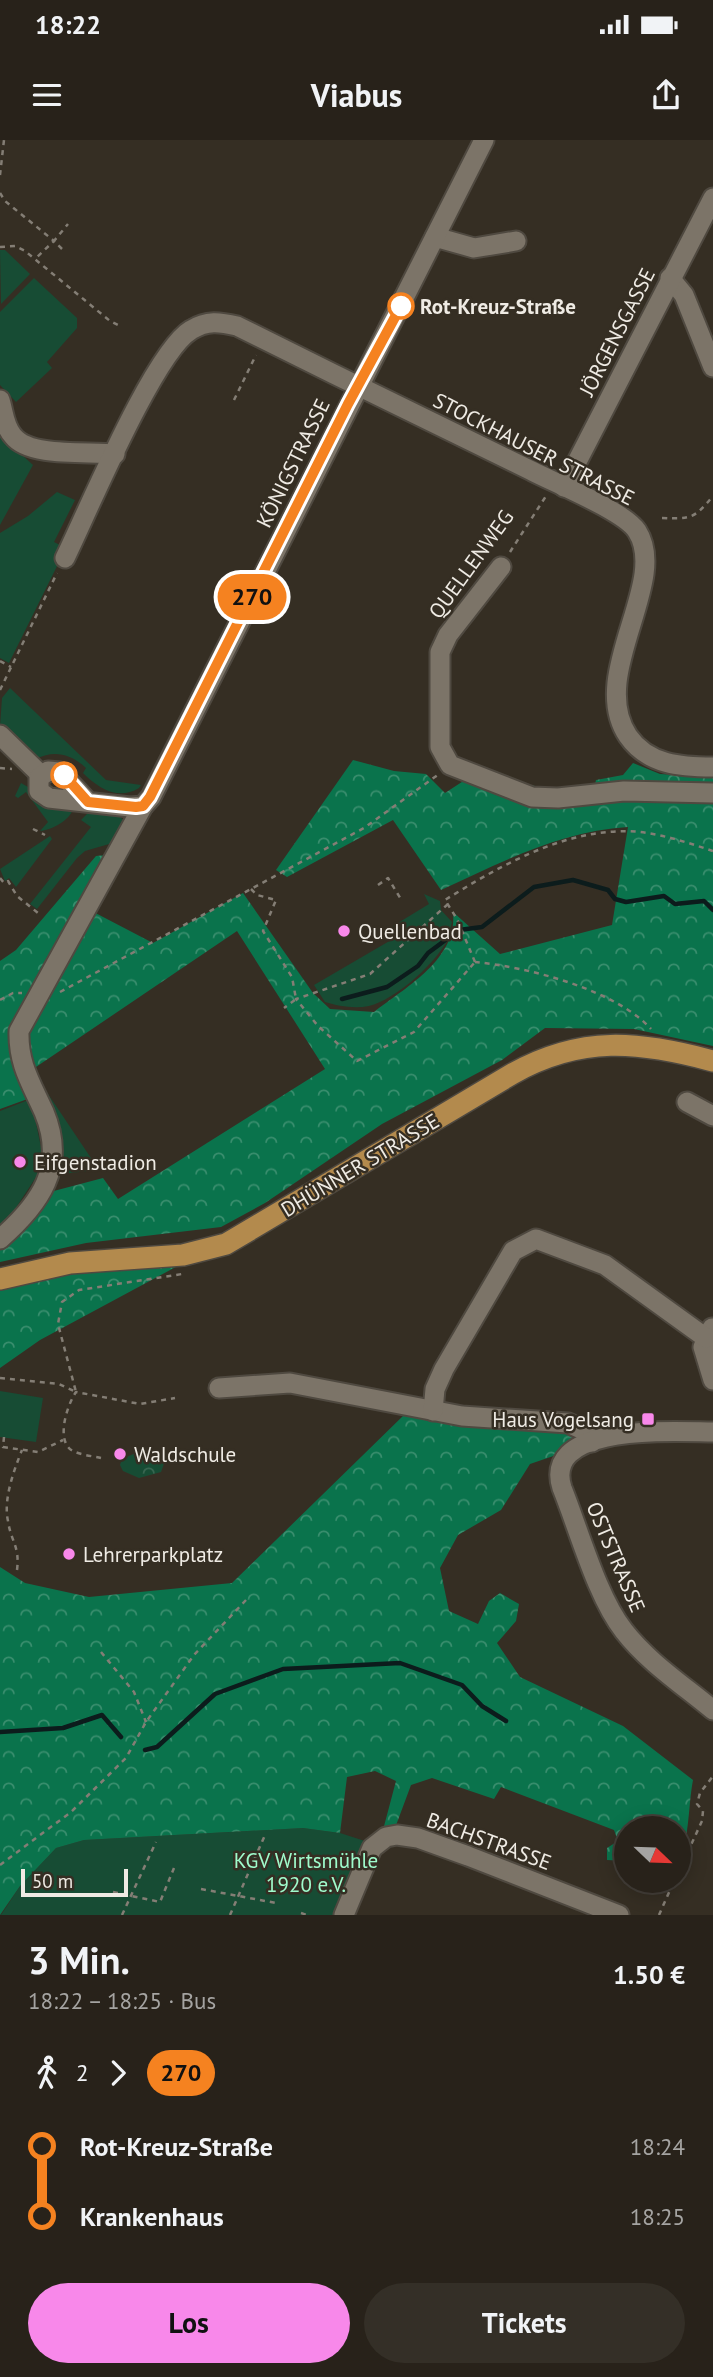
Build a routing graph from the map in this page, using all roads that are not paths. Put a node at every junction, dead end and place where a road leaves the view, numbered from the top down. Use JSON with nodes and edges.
{"nodes":[{"id":1,"x":484,"y":140,"type":"edge"},
{"id":2,"x":713,"y":198,"type":"edge"},
{"id":3,"x":435,"y":237,"type":"junction"},
{"id":4,"x":516,"y":241,"type":"dead end"},
{"id":5,"x":670,"y":278,"type":"junction"},
{"id":6,"x":713,"y":367,"type":"edge"},
{"id":7,"x":358,"y":386,"type":"junction"},
{"id":8,"x":0,"y":400,"type":"edge"},
{"id":9,"x":116,"y":454,"type":"junction"},
{"id":10,"x":564,"y":487,"type":"junction"},
{"id":11,"x":65,"y":558,"type":"road end"},
{"id":12,"x":501,"y":567,"type":"road end"},
{"id":13,"x":0,"y":735,"type":"edge"},
{"id":14,"x":713,"y":767,"type":"edge"},
{"id":15,"x":713,"y":793,"type":"edge"},
{"id":16,"x":143,"y":806,"type":"junction"},
{"id":17,"x":713,"y":1061,"type":"edge"},
{"id":18,"x":687,"y":1102,"type":"dead end"},
{"id":19,"x":713,"y":1116,"type":"edge"},
{"id":20,"x":0,"y":1239,"type":"edge"},
{"id":21,"x":0,"y":1279,"type":"edge"},
{"id":22,"x":710,"y":1333,"type":"edge"},
{"id":23,"x":713,"y":1380,"type":"edge"},
{"id":24,"x":219,"y":1388,"type":"dead end"},
{"id":25,"x":433,"y":1411,"type":"junction"},
{"id":26,"x":713,"y":1432,"type":"edge"},
{"id":27,"x":592,"y":1442,"type":"junction"},
{"id":28,"x":713,"y":1710,"type":"edge"},
{"id":29,"x":344,"y":1915,"type":"edge"},
{"id":30,"x":619,"y":1915,"type":"edge"}],
"edges":[{"from":1,"to":3,"type":"street","name":"KÖNIGSTRASSE"},
{"from":2,"to":5,"type":"street","name":"JÖRGENSGASSE"},
{"from":3,"to":4,"type":"street"},
{"from":3,"to":7,"type":"street","name":"KÖNIGSTRASSE"},
{"from":5,"to":6,"type":"street"},
{"from":5,"to":10,"type":"street","name":"JÖRGENSGASSE"},
{"from":7,"to":9,"type":"street"},
{"from":7,"to":10,"type":"street","name":"STOCKHAUSER STRASSE"},
{"from":7,"to":16,"type":"street","name":"KÖNIGSTRASSE"},
{"from":8,"to":9,"type":"street"},
{"from":9,"to":11,"type":"street"},
{"from":10,"to":14,"type":"street","name":"STOCKHAUSER STRASSE"},
{"from":12,"to":15,"type":"street","name":"QUELLENWEG"},
{"from":13,"to":16,"type":"street"},
{"from":16,"to":20,"type":"street","name":"KÖNIGSTRASSE"},
{"from":17,"to":21,"type":"main road","name":"DHÜNNER STRASSE"},
{"from":18,"to":19,"type":"street"},
{"from":22,"to":23,"type":"street"},
{"from":22,"to":25,"type":"street"},
{"from":24,"to":25,"type":"street"},
{"from":25,"to":27,"type":"street"},
{"from":26,"to":27,"type":"street","name":"OSTSTRASSE"},
{"from":27,"to":28,"type":"street","name":"OSTSTRASSE"},
{"from":29,"to":30,"type":"street","name":"BACHSTRASSE"}]}
